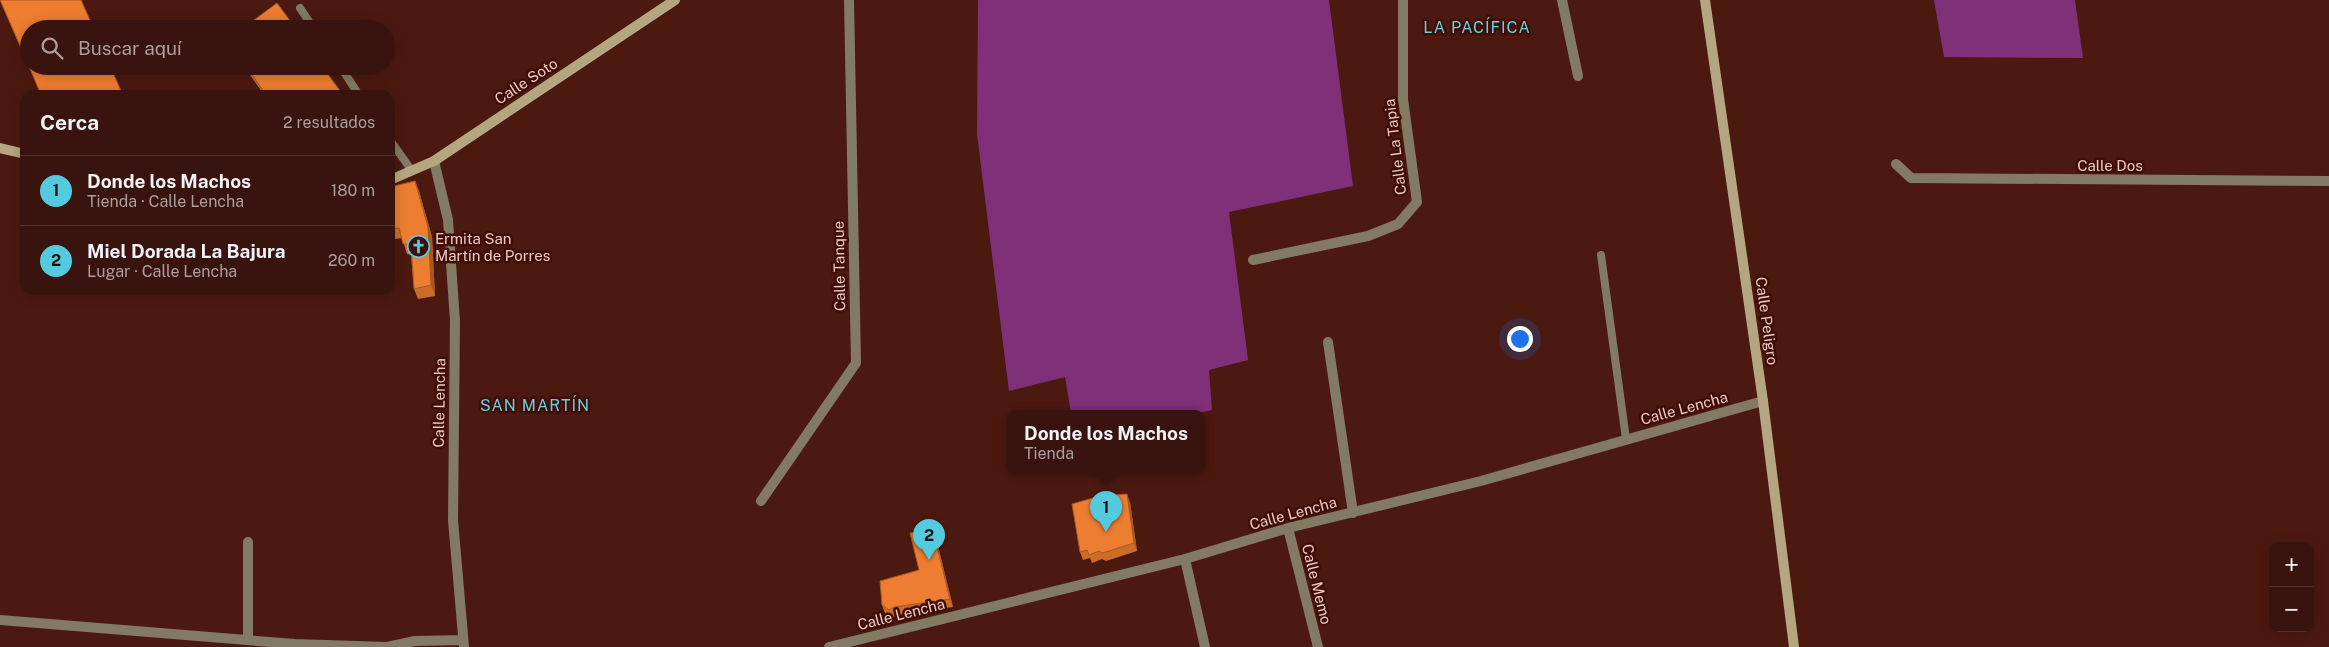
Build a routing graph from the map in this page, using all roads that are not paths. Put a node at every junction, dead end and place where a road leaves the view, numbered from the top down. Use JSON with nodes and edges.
{"nodes":[{"id":1,"x":675,"y":0,"type":"edge"},
{"id":2,"x":849,"y":0,"type":"edge"},
{"id":3,"x":1403,"y":0,"type":"edge"},
{"id":4,"x":1562,"y":0,"type":"edge"},
{"id":5,"x":1705,"y":0,"type":"edge"},
{"id":6,"x":300,"y":8,"type":"dead end"},
{"id":7,"x":308,"y":20,"type":"edge"},
{"id":8,"x":346,"y":75,"type":"edge"},
{"id":9,"x":1578,"y":76,"type":"dead end"},
{"id":10,"x":356,"y":90,"type":"edge"},
{"id":11,"x":395,"y":147,"type":"edge"},
{"id":12,"x":0,"y":148,"type":"edge"},
{"id":13,"x":20,"y":153,"type":"edge"},
{"id":14,"x":434,"y":161,"type":"junction"},
{"id":15,"x":1896,"y":164,"type":"dead end"},
{"id":16,"x":412,"y":171,"type":"junction"},
{"id":17,"x":395,"y":178,"type":"edge"},
{"id":18,"x":2329,"y":181,"type":"edge"},
{"id":19,"x":1601,"y":255,"type":"dead end"},
{"id":20,"x":1253,"y":260,"type":"dead end"},
{"id":21,"x":1328,"y":342,"type":"dead end"},
{"id":22,"x":1763,"y":402,"type":"junction"},
{"id":23,"x":1626,"y":439,"type":"junction"},
{"id":24,"x":761,"y":501,"type":"dead end"},
{"id":25,"x":1353,"y":513,"type":"junction"},
{"id":26,"x":1288,"y":528,"type":"junction"},
{"id":27,"x":248,"y":542,"type":"dead end"},
{"id":28,"x":1184,"y":559,"type":"junction"},
{"id":29,"x":0,"y":620,"type":"edge"},
{"id":30,"x":248,"y":639,"type":"junction"},
{"id":31,"x":464,"y":644,"type":"edge"},
{"id":32,"x":387,"y":647,"type":"edge"},
{"id":33,"x":829,"y":647,"type":"edge"},
{"id":34,"x":1205,"y":647,"type":"edge"},
{"id":35,"x":1318,"y":647,"type":"edge"},
{"id":36,"x":1794,"y":647,"type":"edge"}],
"edges":[{"from":1,"to":14,"type":"main road","name":"Calle Soto"},
{"from":2,"to":24,"type":"street","name":"Calle Tanque"},
{"from":3,"to":20,"type":"street","name":"Calle La Tapia"},
{"from":4,"to":9,"type":"street"},
{"from":5,"to":22,"type":"main road","name":"Calle Peligro"},
{"from":6,"to":7,"type":"lane"},
{"from":8,"to":10,"type":"lane"},
{"from":11,"to":16,"type":"lane"},
{"from":12,"to":13,"type":"main road"},
{"from":14,"to":16,"type":"main road","name":"Calle Soto"},
{"from":14,"to":31,"type":"street","name":"Calle Lencha"},
{"from":15,"to":18,"type":"street","name":"Calle Dos"},
{"from":16,"to":17,"type":"main road","name":"Calle Soto"},
{"from":19,"to":23,"type":"lane"},
{"from":21,"to":25,"type":"street"},
{"from":22,"to":23,"type":"street","name":"Calle Lencha"},
{"from":22,"to":36,"type":"main road","name":"Calle Peligro"},
{"from":23,"to":25,"type":"street","name":"Calle Lencha"},
{"from":25,"to":26,"type":"street","name":"Calle Lencha"},
{"from":26,"to":28,"type":"street","name":"Calle Lencha"},
{"from":26,"to":35,"type":"street","name":"Calle Memo"},
{"from":27,"to":30,"type":"street"},
{"from":28,"to":33,"type":"street","name":"Calle Lencha"},
{"from":28,"to":34,"type":"street"},
{"from":29,"to":30,"type":"street"},
{"from":30,"to":32,"type":"street"},
{"from":31,"to":32,"type":"street"}]}
